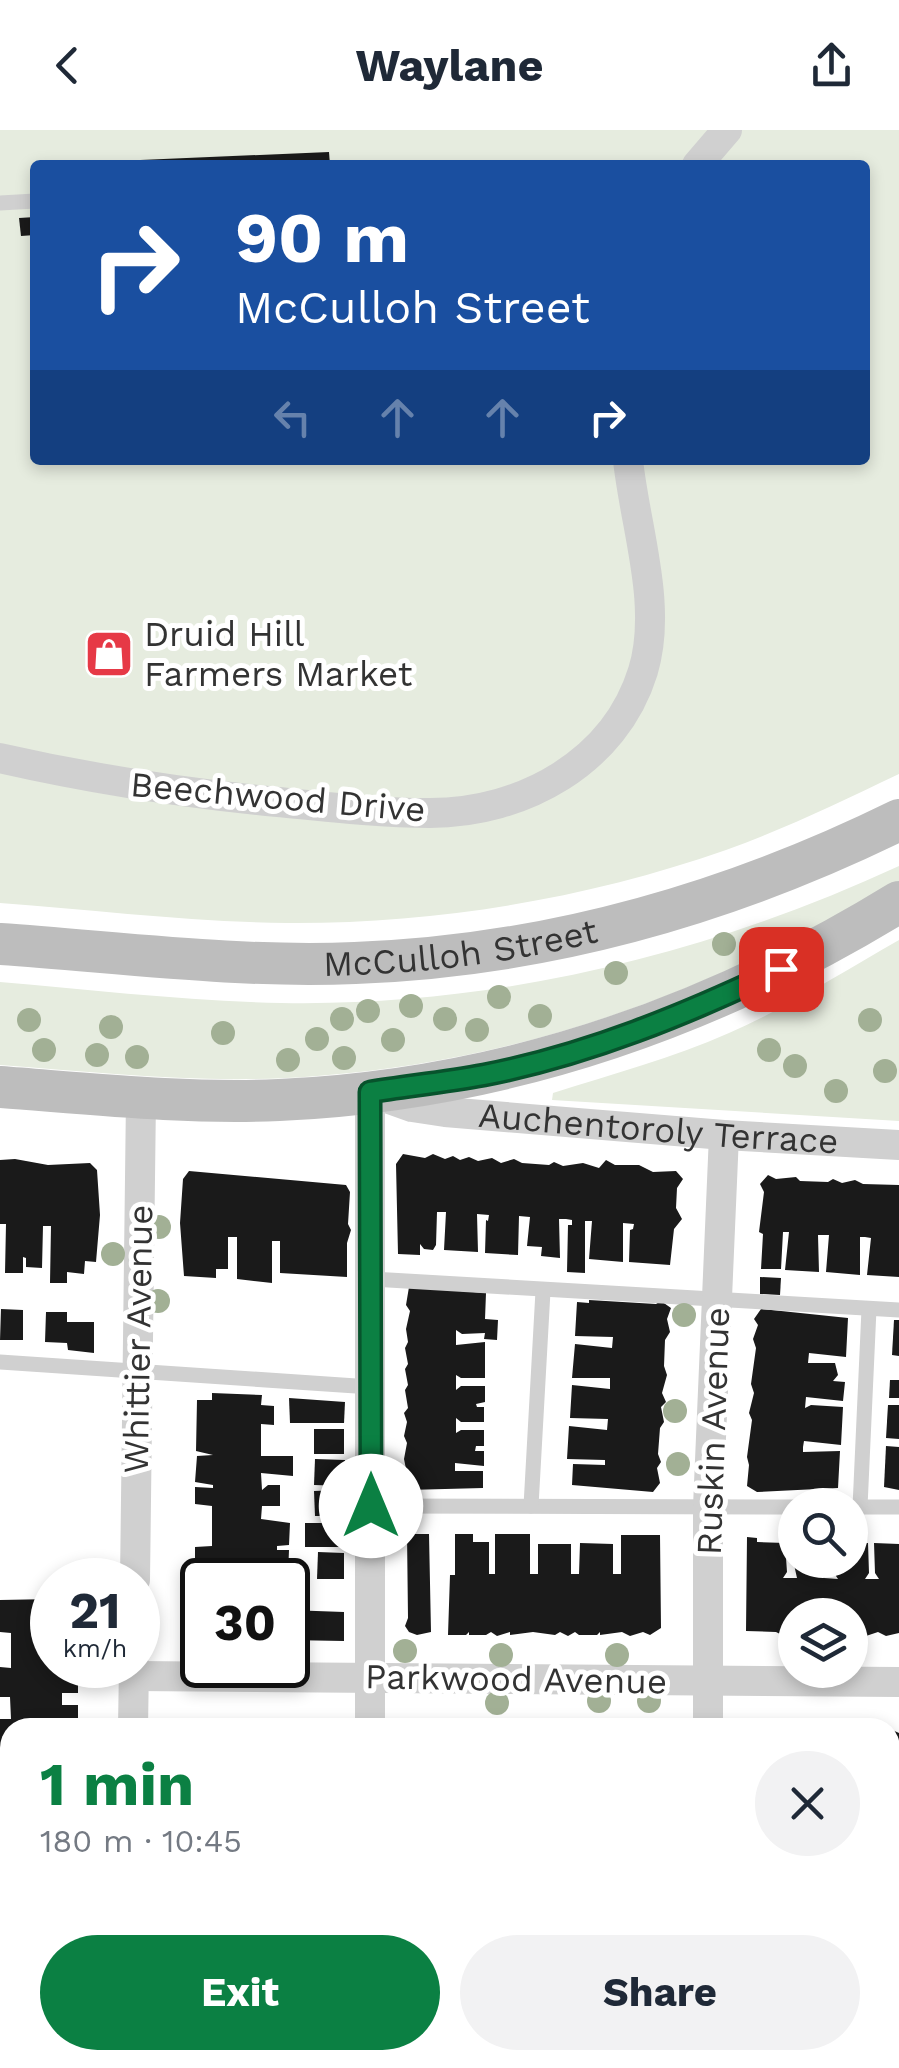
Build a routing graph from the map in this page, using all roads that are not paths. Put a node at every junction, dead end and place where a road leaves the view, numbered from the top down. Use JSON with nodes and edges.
{"nodes":[{"id":1,"x":727,"y":130,"type":"edge"},
{"id":2,"x":702,"y":160,"type":"edge"},
{"id":3,"x":30,"y":202,"type":"edge"},
{"id":4,"x":0,"y":203,"type":"edge"},
{"id":5,"x":629,"y":465,"type":"edge"},
{"id":6,"x":0,"y":758,"type":"edge"},
{"id":7,"x":899,"y":820,"type":"edge"},
{"id":8,"x":899,"y":902,"type":"edge"},
{"id":9,"x":0,"y":944,"type":"edge"},
{"id":10,"x":0,"y":1087,"type":"edge"},
{"id":11,"x":370,"y":1092,"type":"junction"},
{"id":12,"x":141,"y":1098,"type":"junction"},
{"id":13,"x":724,"y":1135,"type":"junction"},
{"id":14,"x":899,"y":1145,"type":"edge"},
{"id":15,"x":372,"y":1279,"type":"junction"},
{"id":16,"x":543,"y":1291,"type":"junction"},
{"id":17,"x":718,"y":1300,"type":"junction"},
{"id":18,"x":868,"y":1309,"type":"junction"},
{"id":19,"x":899,"y":1310,"type":"edge"},
{"id":20,"x":0,"y":1362,"type":"edge"},
{"id":21,"x":137,"y":1370,"type":"junction"},
{"id":22,"x":371,"y":1387,"type":"junction"},
{"id":23,"x":856,"y":1488,"type":"edge"},
{"id":24,"x":371,"y":1506,"type":"junction"},
{"id":25,"x":531,"y":1506,"type":"junction"},
{"id":26,"x":708,"y":1507,"type":"junction"},
{"id":27,"x":778,"y":1507,"type":"edge"},
{"id":28,"x":868,"y":1507,"type":"edge"},
{"id":29,"x":899,"y":1507,"type":"edge"},
{"id":30,"x":135,"y":1558,"type":"edge"},
{"id":31,"x":160,"y":1671,"type":"edge"},
{"id":32,"x":370,"y":1678,"type":"junction"},
{"id":33,"x":708,"y":1680,"type":"junction"},
{"id":34,"x":899,"y":1682,"type":"edge"},
{"id":35,"x":134,"y":1688,"type":"edge"},
{"id":36,"x":133,"y":1718,"type":"edge"},
{"id":37,"x":370,"y":1718,"type":"edge"},
{"id":38,"x":708,"y":1718,"type":"edge"}],
"edges":[{"from":1,"to":2,"type":"street"},
{"from":3,"to":4,"type":"lane"},
{"from":5,"to":6,"type":"street","name":"Beechwood Drive"},
{"from":7,"to":9,"type":"main road","name":"McCulloh Street"},
{"from":8,"to":11,"type":"main road"},
{"from":10,"to":12,"type":"main road","name":"Auchentoroly Terrace"},
{"from":11,"to":12,"type":"main road","name":"Auchentoroly Terrace"},
{"from":11,"to":13,"type":"street","name":"Auchentoroly Terrace"},
{"from":11,"to":15,"type":"street"},
{"from":12,"to":21,"type":"street","name":"Whittier Avenue"},
{"from":13,"to":14,"type":"street","name":"Auchentoroly Terrace"},
{"from":13,"to":17,"type":"street","name":"Ruskin Avenue"},
{"from":15,"to":16,"type":"lane"},
{"from":15,"to":22,"type":"street"},
{"from":16,"to":17,"type":"lane"},
{"from":16,"to":25,"type":"lane"},
{"from":17,"to":18,"type":"lane"},
{"from":17,"to":26,"type":"street","name":"Ruskin Avenue"},
{"from":18,"to":19,"type":"lane"},
{"from":18,"to":23,"type":"lane"},
{"from":20,"to":21,"type":"lane"},
{"from":21,"to":22,"type":"lane"},
{"from":21,"to":30,"type":"street","name":"Whittier Avenue"},
{"from":22,"to":24,"type":"street"},
{"from":24,"to":25,"type":"lane"},
{"from":24,"to":32,"type":"street"},
{"from":25,"to":26,"type":"lane"},
{"from":26,"to":27,"type":"lane"},
{"from":26,"to":33,"type":"street","name":"Ruskin Avenue"},
{"from":28,"to":29,"type":"lane"},
{"from":31,"to":32,"type":"street","name":"Parkwood Avenue"},
{"from":32,"to":33,"type":"street","name":"Parkwood Avenue"},
{"from":32,"to":37,"type":"street"},
{"from":33,"to":34,"type":"street","name":"Parkwood Avenue"},
{"from":33,"to":38,"type":"street","name":"Ruskin Avenue"},
{"from":35,"to":36,"type":"street"}]}
